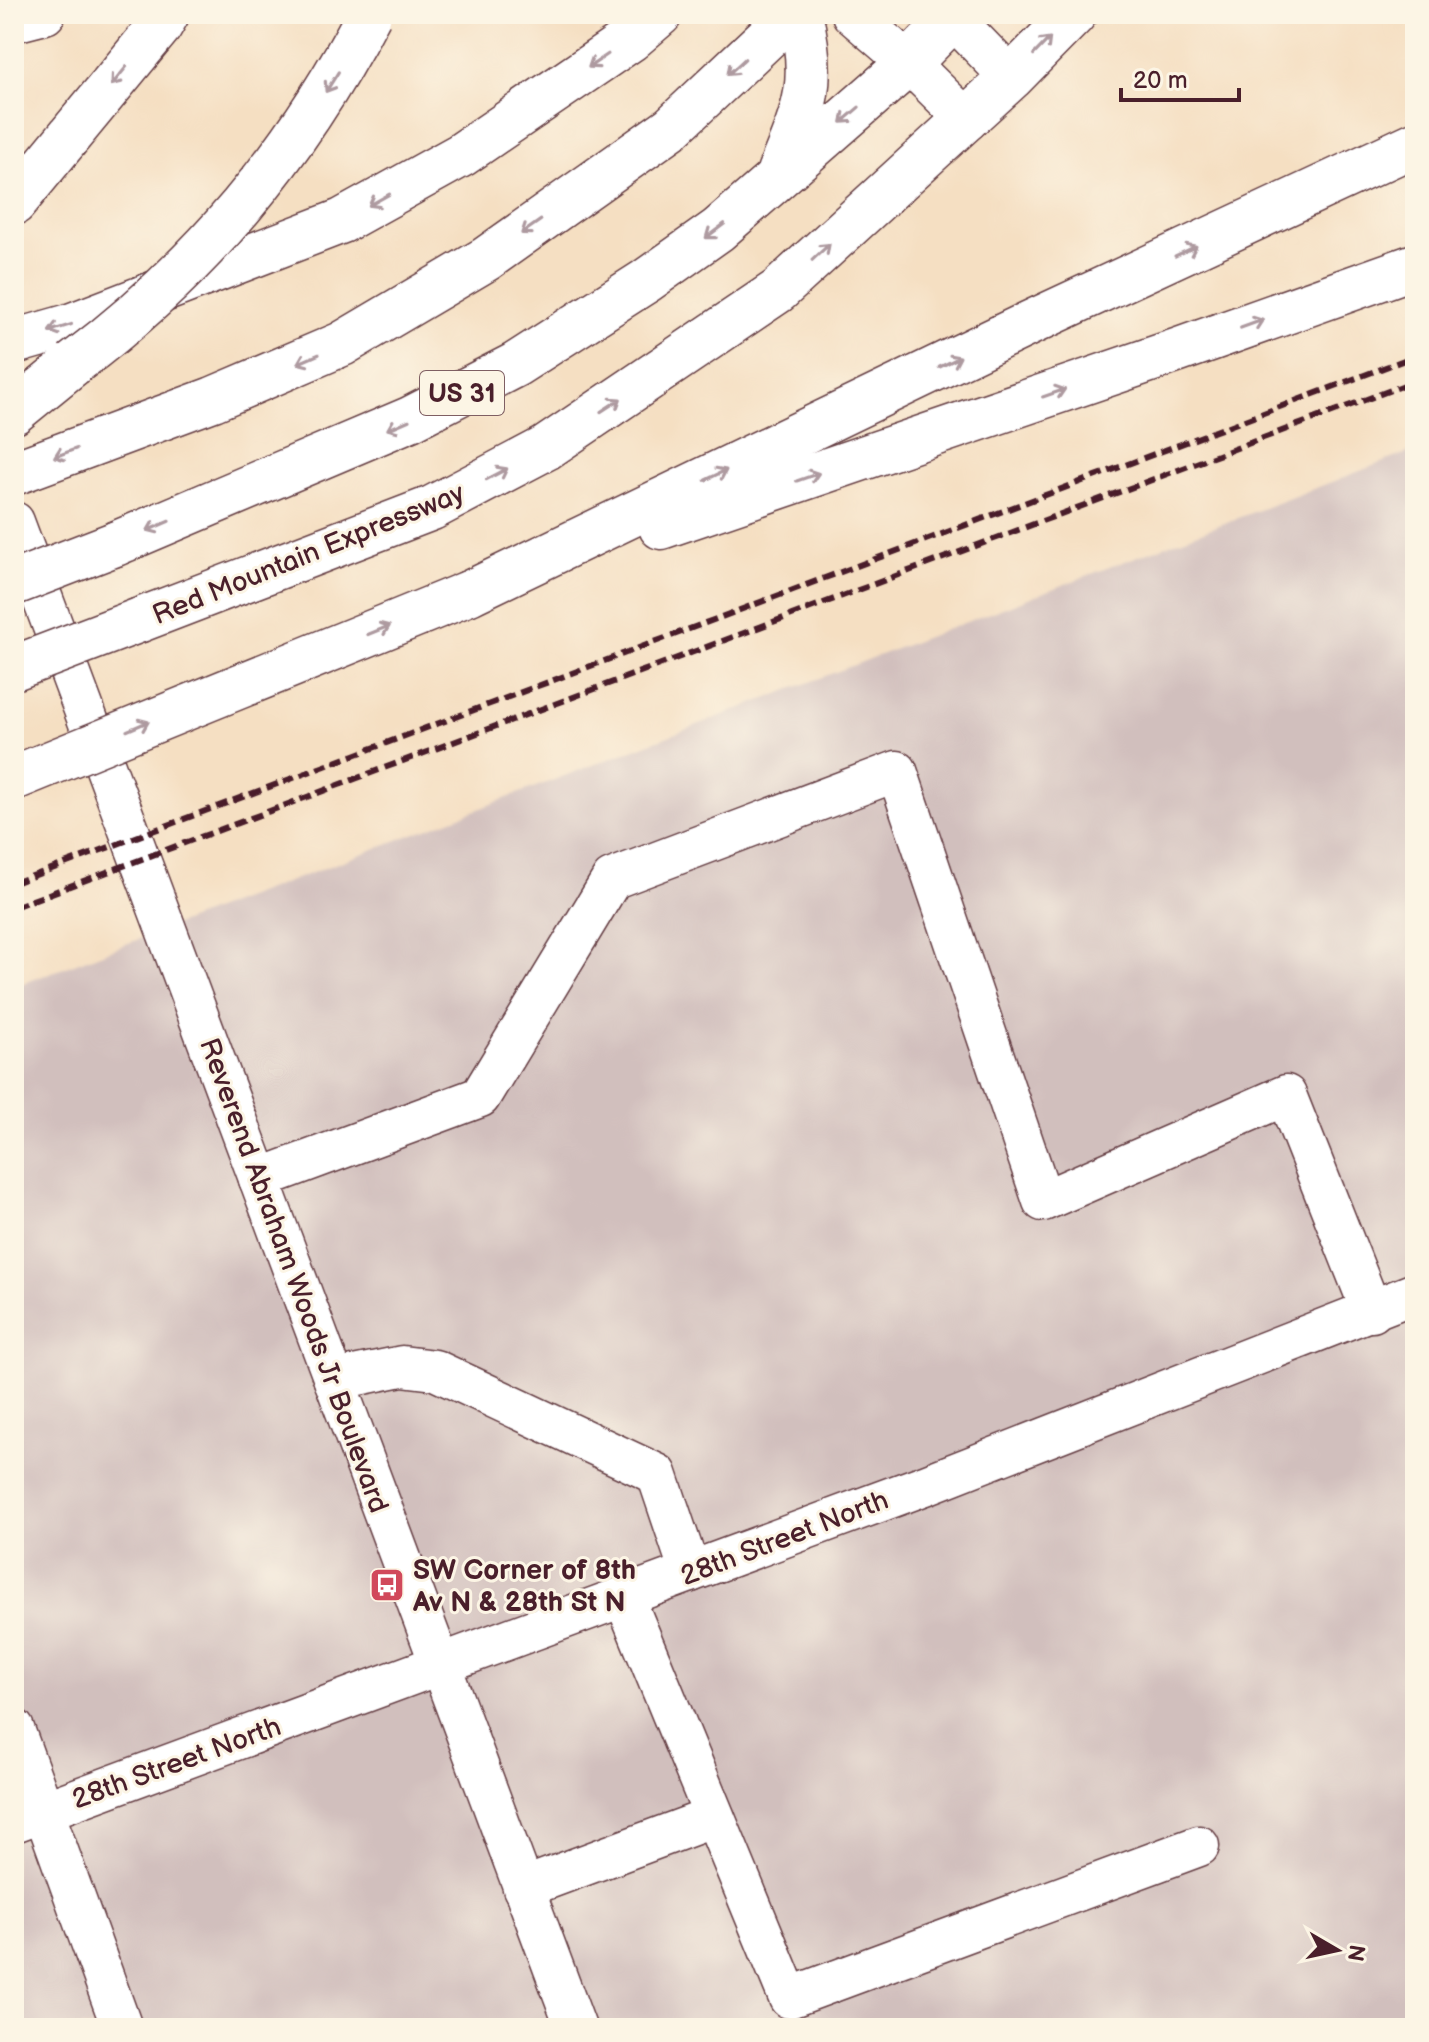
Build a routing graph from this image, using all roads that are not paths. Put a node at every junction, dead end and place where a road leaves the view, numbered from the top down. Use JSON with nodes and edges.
{"nodes":[{"id":1,"x":45,"y":14,"type":"edge"},
{"id":2,"x":167,"y":14,"type":"edge"},
{"id":3,"x":369,"y":14,"type":"edge"},
{"id":4,"x":660,"y":14,"type":"edge"},
{"id":5,"x":792,"y":14,"type":"edge"},
{"id":6,"x":800,"y":14,"type":"edge"},
{"id":7,"x":852,"y":14,"type":"edge"},
{"id":8,"x":1074,"y":14,"type":"edge"},
{"id":9,"x":953,"y":15,"type":"edge"},
{"id":10,"x":14,"y":22,"type":"edge"},
{"id":11,"x":909,"y":63,"type":"junction"},
{"id":12,"x":1011,"y":78,"type":"junction"},
{"id":13,"x":966,"y":119,"type":"junction"},
{"id":14,"x":1415,"y":144,"type":"edge"},
{"id":15,"x":775,"y":182,"type":"junction"},
{"id":16,"x":14,"y":203,"type":"edge"},
{"id":17,"x":1415,"y":266,"type":"edge"},
{"id":18,"x":14,"y":342,"type":"edge"},
{"id":19,"x":14,"y":412,"type":"edge"},
{"id":20,"x":14,"y":473,"type":"edge"},
{"id":21,"x":14,"y":522,"type":"edge"},
{"id":22,"x":14,"y":583,"type":"edge"},
{"id":23,"x":469,"y":593,"type":"junction"},
{"id":24,"x":14,"y":668,"type":"edge"},
{"id":25,"x":14,"y":778,"type":"edge"},
{"id":26,"x":259,"y":1179,"type":"junction"},
{"id":27,"x":1415,"y":1293,"type":"edge"},
{"id":28,"x":1372,"y":1312,"type":"junction"},
{"id":29,"x":334,"y":1380,"type":"junction"},
{"id":30,"x":690,"y":1572,"type":"junction"},
{"id":31,"x":624,"y":1597,"type":"junction"},
{"id":32,"x":441,"y":1666,"type":"junction"},
{"id":33,"x":14,"y":1729,"type":"edge"},
{"id":34,"x":28,"y":1816,"type":"edge"},
{"id":35,"x":714,"y":1817,"type":"junction"},
{"id":36,"x":1199,"y":1846,"type":"dead end"},
{"id":37,"x":523,"y":1888,"type":"junction"},
{"id":38,"x":789,"y":2013,"type":"edge"},
{"id":39,"x":122,"y":2028,"type":"edge"},
{"id":40,"x":576,"y":2028,"type":"edge"}],
"edges":[{"from":1,"to":10,"type":"street"},
{"from":2,"to":16,"type":"main road","one_way":true},
{"from":3,"to":19,"type":"main road","one_way":true,"bridge":true},
{"from":4,"to":18,"type":"main road","one_way":true,"bridge":true},
{"from":5,"to":20,"type":"main road","one_way":true},
{"from":6,"to":15,"type":"main road"},
{"from":7,"to":11,"type":"street"},
{"from":12,"to":8,"type":"main road","name":"Red Mountain Expressway","one_way":true},
{"from":9,"to":11,"type":"main road","number":"US 31"},
{"from":9,"to":12,"type":"street"},
{"from":11,"to":13,"type":"street"},
{"from":11,"to":15,"type":"main road","number":"US 31","one_way":true},
{"from":12,"to":13,"type":"main road","name":"Red Mountain Expressway"},
{"from":24,"to":13,"type":"main road","name":"Red Mountain Expressway","one_way":true,"bridge":true},
{"from":23,"to":14,"type":"main road","one_way":true},
{"from":15,"to":22,"type":"main road","number":"US 31","one_way":true,"bridge":true},
{"from":23,"to":17,"type":"main road","one_way":true},
{"from":21,"to":26,"type":"street","name":"Reverend Abraham Woods Jr Boulevard"},
{"from":25,"to":23,"type":"main road","one_way":true,"bridge":true},
{"from":26,"to":28,"type":"street"},
{"from":26,"to":29,"type":"street","name":"Reverend Abraham Woods Jr Boulevard"},
{"from":27,"to":28,"type":"street","name":"28th Street North"},
{"from":28,"to":30,"type":"street","name":"28th Street North"},
{"from":29,"to":30,"type":"street"},
{"from":29,"to":32,"type":"street","name":"Reverend Abraham Woods Jr Boulevard"},
{"from":30,"to":31,"type":"street","name":"28th Street North"},
{"from":31,"to":32,"type":"street","name":"28th Street North"},
{"from":31,"to":35,"type":"street"},
{"from":32,"to":34,"type":"street","name":"28th Street North"},
{"from":32,"to":37,"type":"street","name":"Reverend Abraham Woods Jr Boulevard"},
{"from":33,"to":34,"type":"street"},
{"from":34,"to":39,"type":"street"},
{"from":35,"to":37,"type":"street"},
{"from":35,"to":38,"type":"street"},
{"from":36,"to":38,"type":"street"},
{"from":37,"to":40,"type":"street","name":"Reverend Abraham Woods Jr Boulevard"}]}
